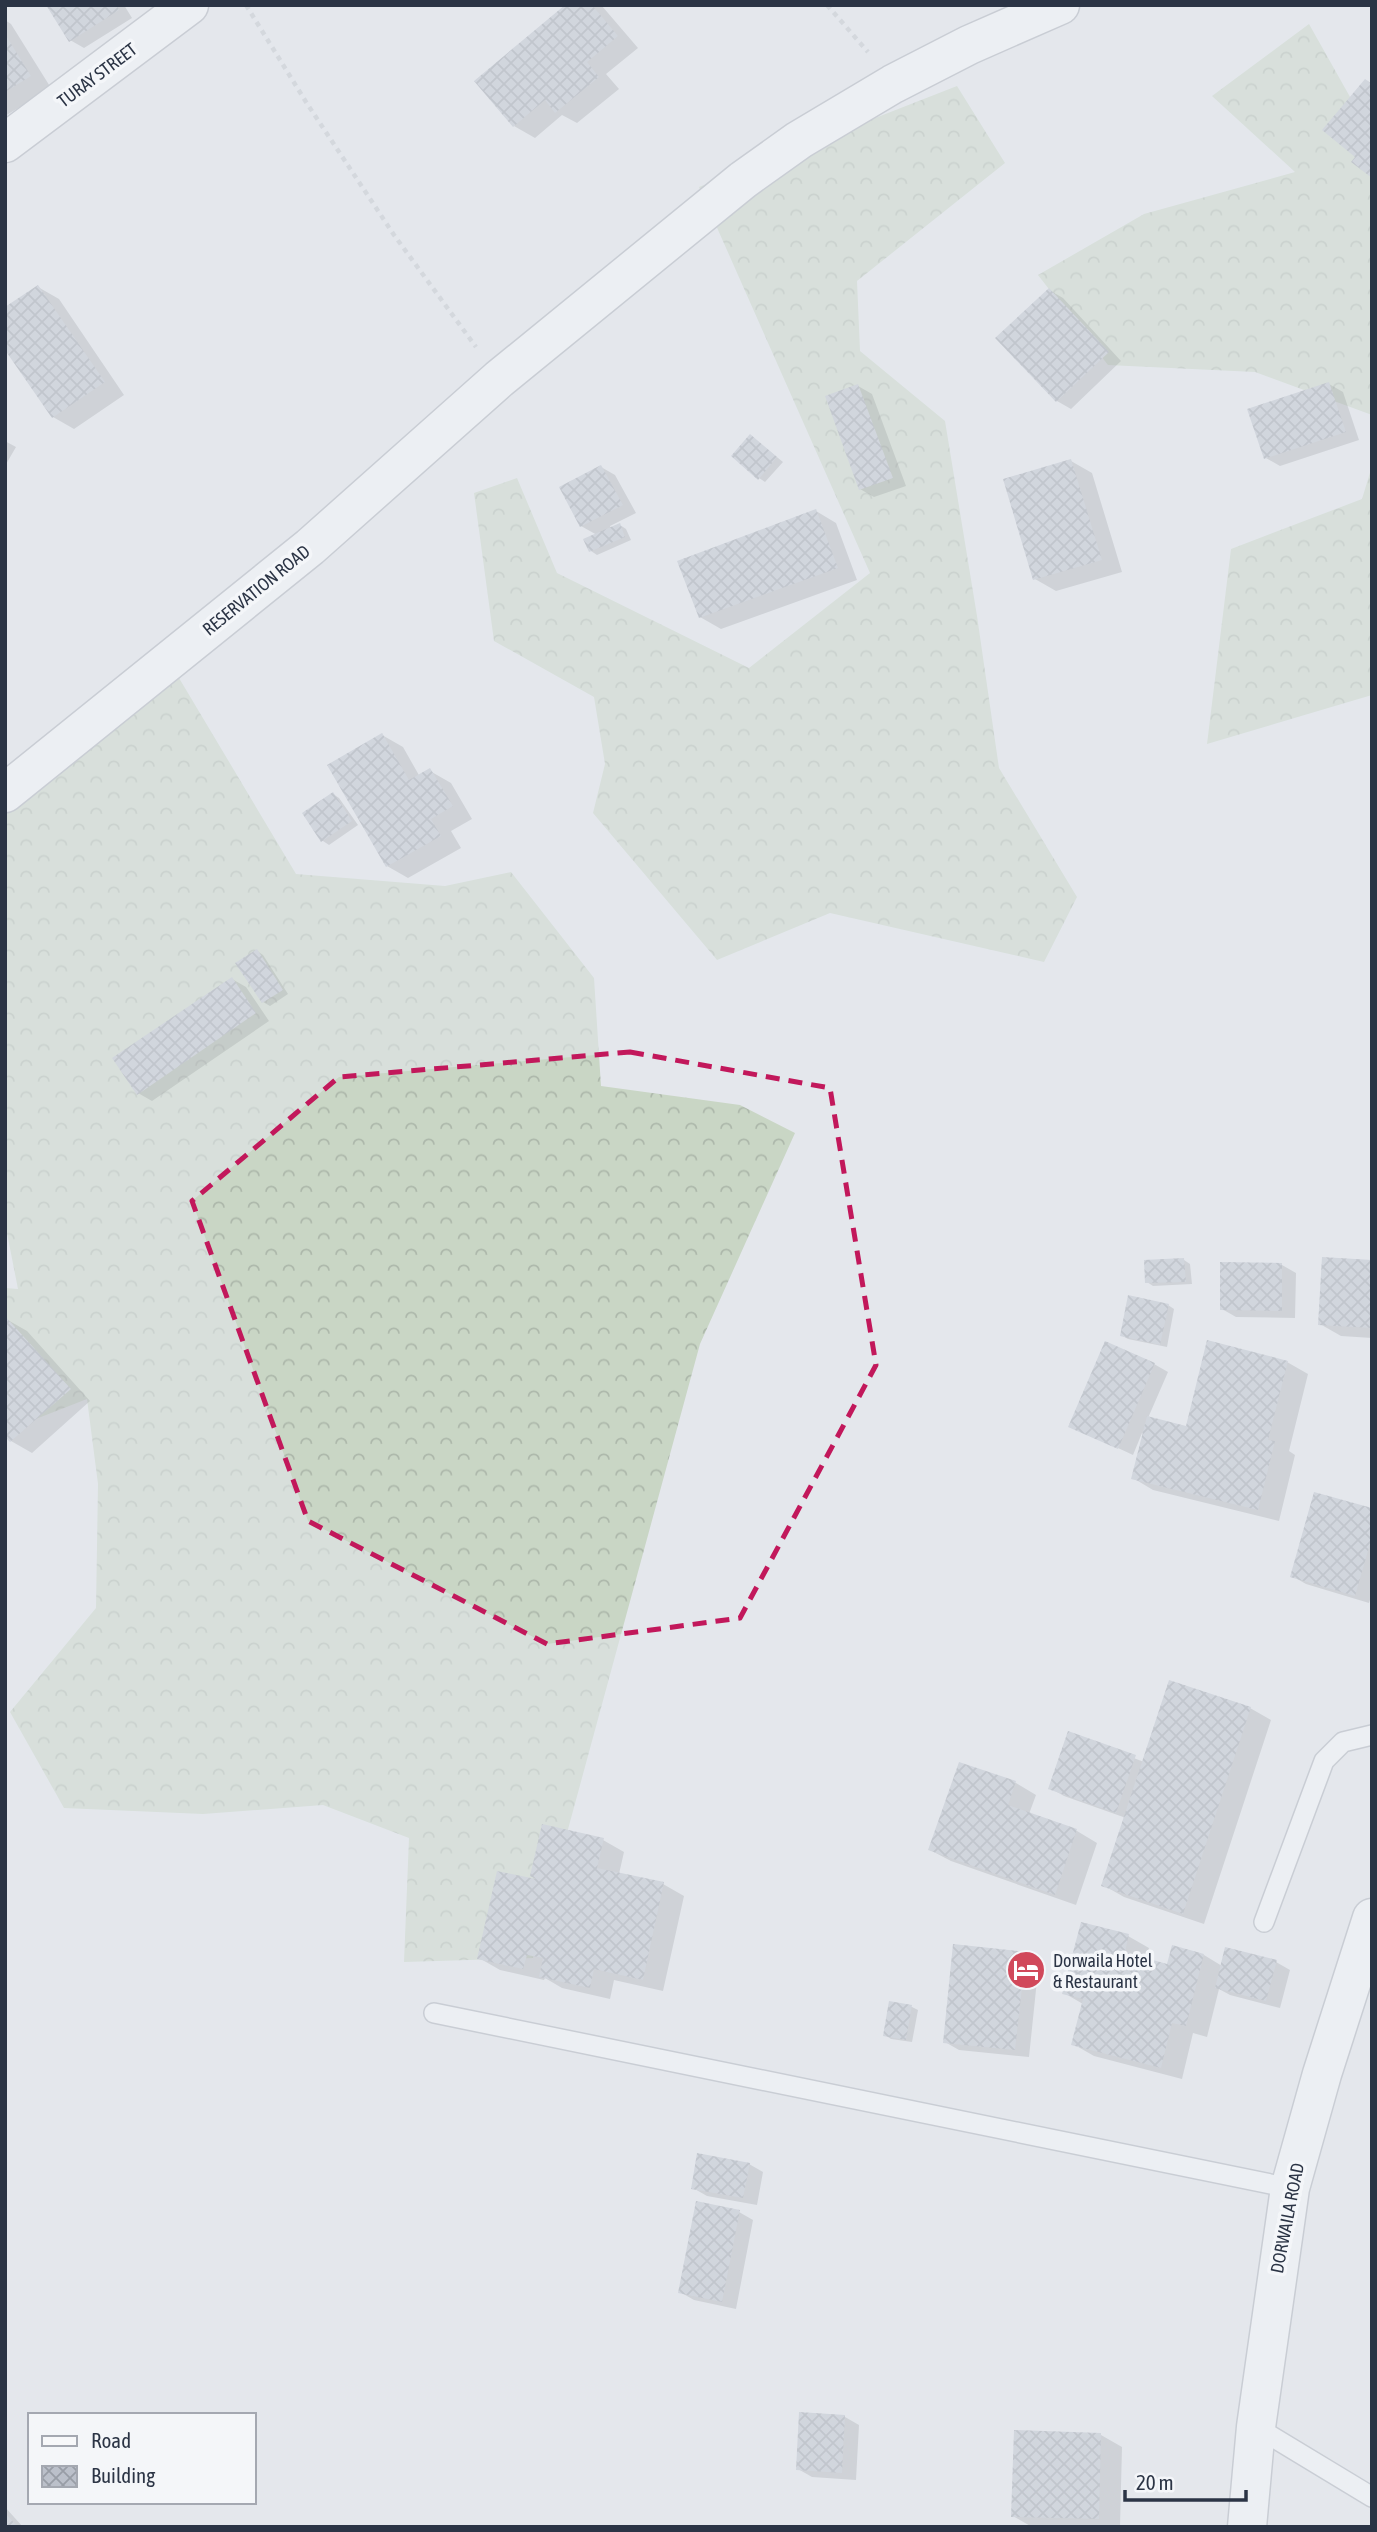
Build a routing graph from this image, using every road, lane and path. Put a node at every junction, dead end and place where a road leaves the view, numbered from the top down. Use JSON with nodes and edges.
{"nodes":[{"id":1,"x":189,"y":5,"type":"edge"},
{"id":2,"x":246,"y":5,"type":"edge"},
{"id":3,"x":827,"y":5,"type":"edge"},
{"id":4,"x":1060,"y":5,"type":"edge"},
{"id":5,"x":1020,"y":17,"type":"edge"},
{"id":6,"x":894,"y":84,"type":"junction"},
{"id":7,"x":5,"y":143,"type":"edge"},
{"id":8,"x":499,"y":379,"type":"junction"},
{"id":9,"x":5,"y":793,"type":"edge"},
{"id":10,"x":1372,"y":1735,"type":"edge"},
{"id":11,"x":1372,"y":1918,"type":"edge"},
{"id":12,"x":1264,"y":1922,"type":"dead end"},
{"id":13,"x":433,"y":2013,"type":"dead end"},
{"id":14,"x":1290,"y":2188,"type":"junction"},
{"id":15,"x":1256,"y":2427,"type":"junction"},
{"id":16,"x":1372,"y":2497,"type":"edge"},
{"id":17,"x":1247,"y":2527,"type":"edge"}],
"edges":[{"from":1,"to":7,"type":"street","name":"TURAY STREET"},
{"from":2,"to":8,"type":"path"},
{"from":3,"to":6,"type":"path"},
{"from":4,"to":5,"type":"street","name":"RESERVATION ROAD"},
{"from":5,"to":6,"type":"street","name":"RESERVATION ROAD"},
{"from":6,"to":8,"type":"street","name":"RESERVATION ROAD"},
{"from":8,"to":9,"type":"street","name":"RESERVATION ROAD"},
{"from":10,"to":12,"type":"lane"},
{"from":11,"to":14,"type":"street","name":"DORWAILA ROAD"},
{"from":13,"to":14,"type":"lane"},
{"from":14,"to":15,"type":"street","name":"DORWAILA ROAD"},
{"from":15,"to":16,"type":"lane"},
{"from":15,"to":17,"type":"street","name":"DORWAILA ROAD"}]}
